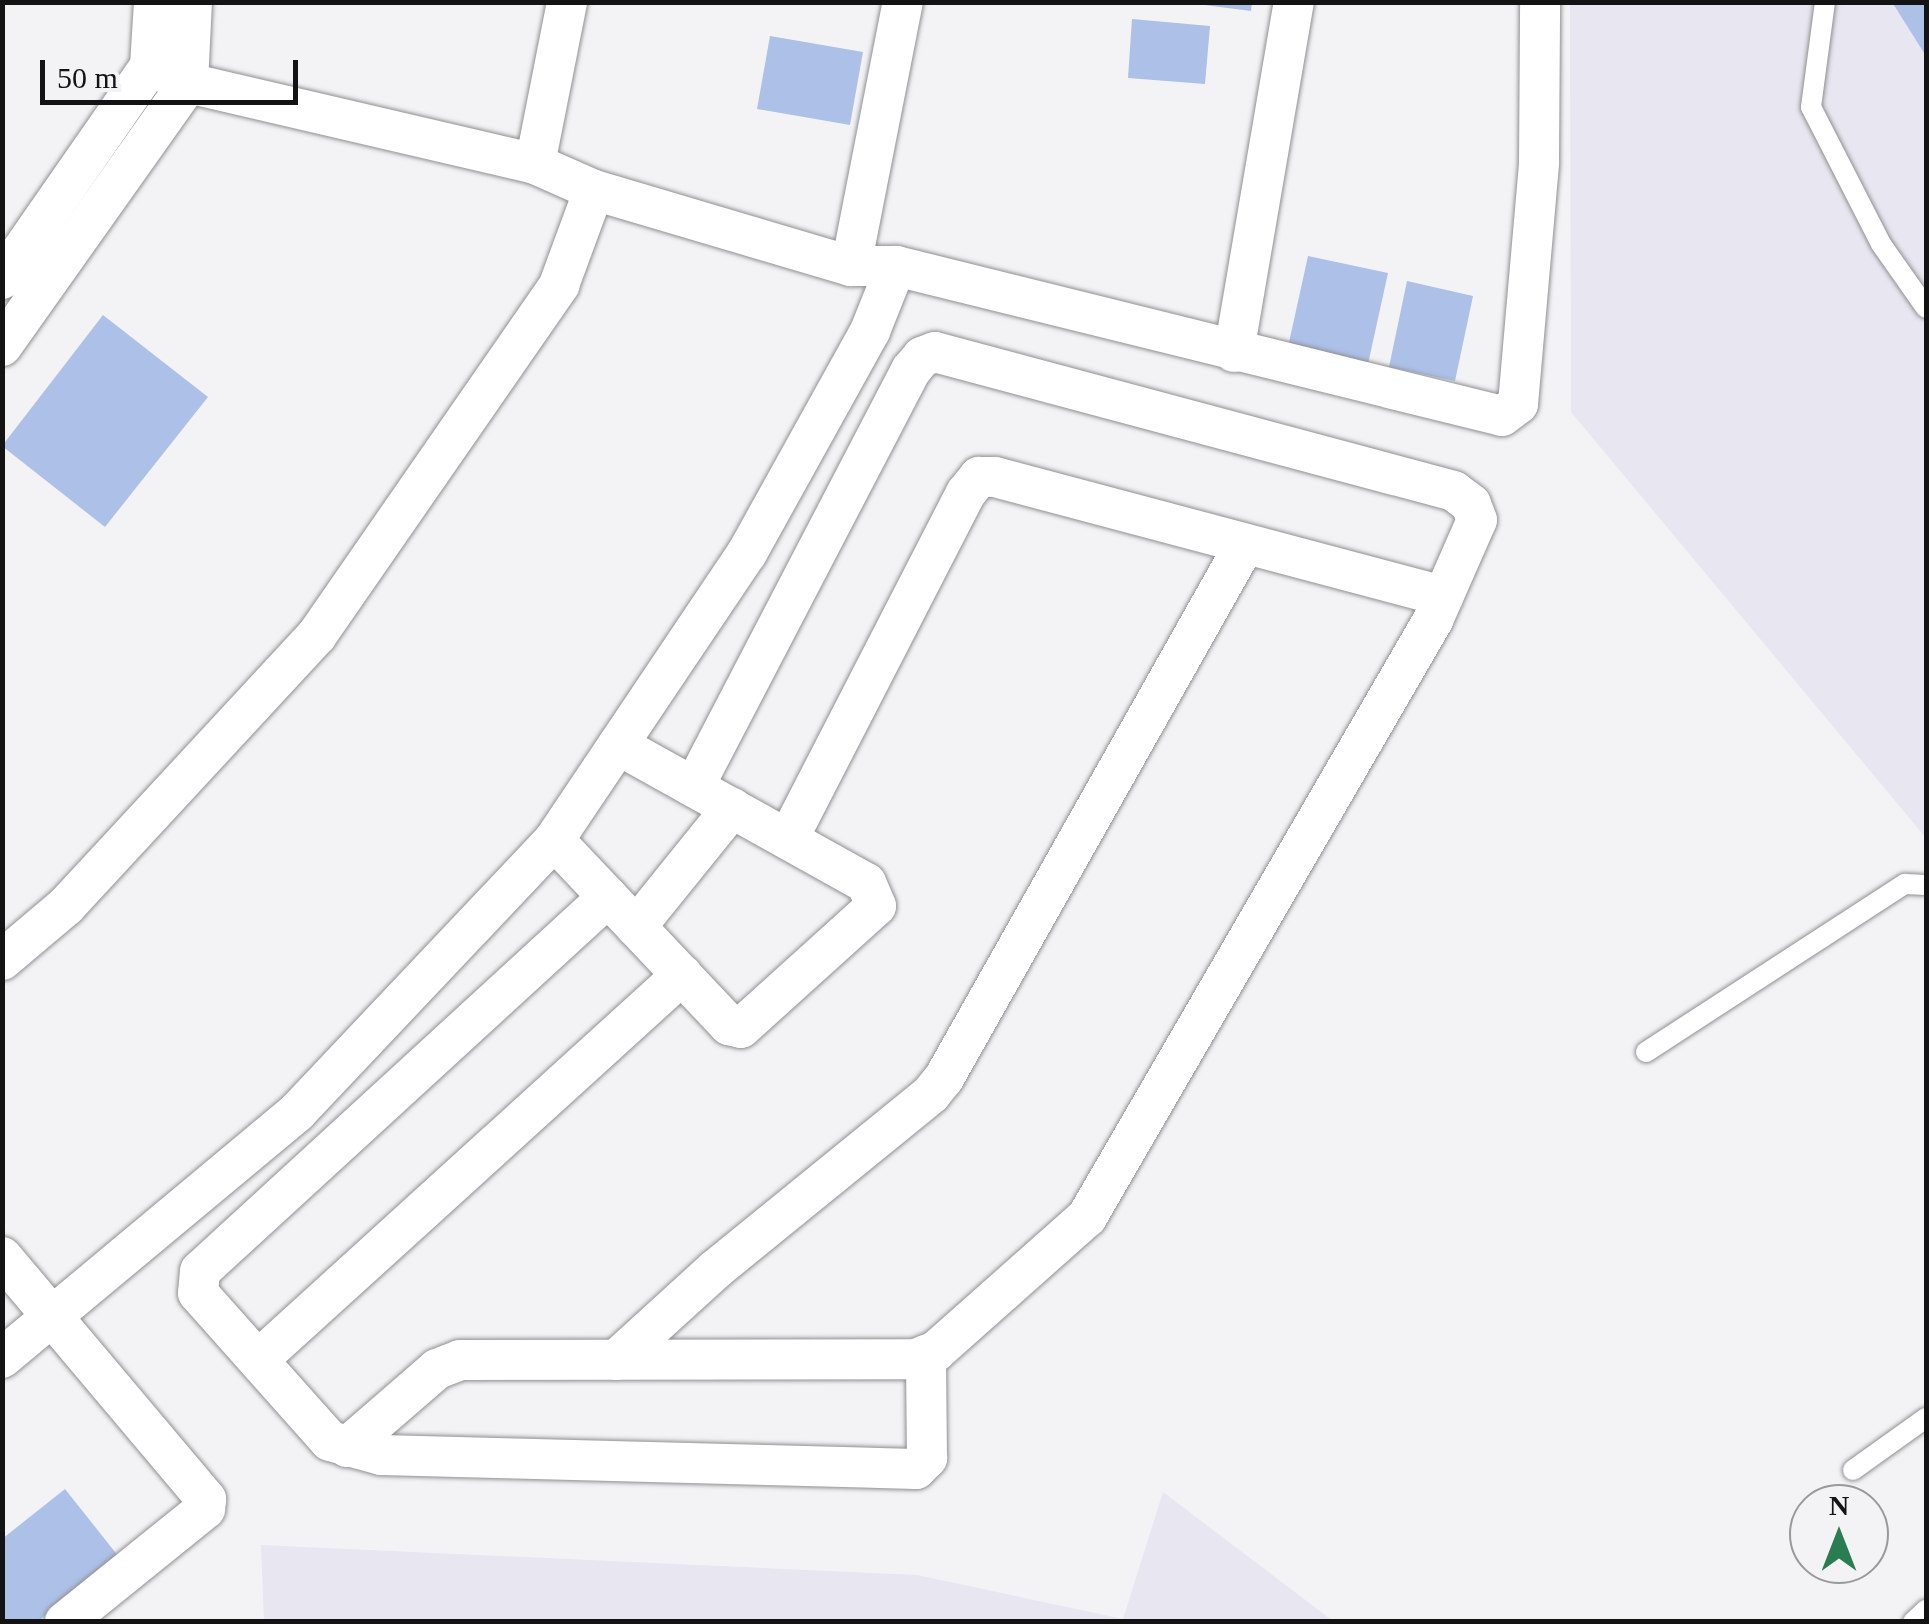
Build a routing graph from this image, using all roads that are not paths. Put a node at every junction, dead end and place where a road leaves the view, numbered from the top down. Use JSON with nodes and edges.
{"nodes":[{"id":1,"x":154,"y":2,"type":"edge"},
{"id":2,"x":192,"y":2,"type":"edge"},
{"id":3,"x":567,"y":2,"type":"edge"},
{"id":4,"x":903,"y":2,"type":"edge"},
{"id":5,"x":1294,"y":2,"type":"edge"},
{"id":6,"x":1540,"y":2,"type":"edge"},
{"id":7,"x":1824,"y":2,"type":"edge"},
{"id":8,"x":150,"y":66,"type":"junction"},
{"id":9,"x":188,"y":83,"type":"junction"},
{"id":10,"x":535,"y":164,"type":"junction"},
{"id":11,"x":594,"y":190,"type":"junction"},
{"id":12,"x":851,"y":266,"type":"junction"},
{"id":13,"x":896,"y":266,"type":"junction"},
{"id":14,"x":2,"y":279,"type":"edge"},
{"id":15,"x":1926,"y":308,"type":"edge"},
{"id":16,"x":2,"y":346,"type":"edge"},
{"id":17,"x":1234,"y":352,"type":"junction"},
{"id":18,"x":1245,"y":544,"type":"junction"},
{"id":19,"x":1443,"y":596,"type":"junction"},
{"id":20,"x":618,"y":745,"type":"junction"},
{"id":21,"x":694,"y":787,"type":"junction"},
{"id":22,"x":732,"y":808,"type":"junction"},
{"id":23,"x":788,"y":839,"type":"junction"},
{"id":24,"x":554,"y":840,"type":"junction"},
{"id":25,"x":1926,"y":884,"type":"edge"},
{"id":26,"x":608,"y":897,"type":"junction"},
{"id":27,"x":636,"y":927,"type":"junction"},
{"id":28,"x":2,"y":960,"type":"edge"},
{"id":29,"x":682,"y":975,"type":"junction"},
{"id":30,"x":1646,"y":1052,"type":"dead end"},
{"id":31,"x":2,"y":1258,"type":"edge"},
{"id":32,"x":54,"y":1315,"type":"junction"},
{"id":33,"x":926,"y":1355,"type":"junction"},
{"id":34,"x":2,"y":1358,"type":"edge"},
{"id":35,"x":258,"y":1360,"type":"junction"},
{"id":36,"x":616,"y":1360,"type":"junction"},
{"id":37,"x":1926,"y":1418,"type":"edge"},
{"id":38,"x":347,"y":1447,"type":"junction"},
{"id":39,"x":1852,"y":1470,"type":"dead end"},
{"id":40,"x":1926,"y":1610,"type":"edge"},
{"id":41,"x":64,"y":1622,"type":"edge"},
{"id":42,"x":1913,"y":1622,"type":"edge"}],
"edges":[{"from":1,"to":8,"type":"street"},
{"from":2,"to":9,"type":"street"},
{"from":3,"to":10,"type":"street"},
{"from":4,"to":12,"type":"street"},
{"from":5,"to":17,"type":"street"},
{"from":6,"to":17,"type":"street"},
{"from":7,"to":15,"type":"lane"},
{"from":8,"to":9,"type":"street"},
{"from":8,"to":14,"type":"street"},
{"from":9,"to":10,"type":"street"},
{"from":9,"to":16,"type":"street"},
{"from":10,"to":11,"type":"street"},
{"from":11,"to":12,"type":"street"},
{"from":11,"to":28,"type":"street"},
{"from":12,"to":13,"type":"street"},
{"from":13,"to":17,"type":"street"},
{"from":13,"to":20,"type":"street"},
{"from":18,"to":19,"type":"street"},
{"from":18,"to":23,"type":"street"},
{"from":18,"to":36,"type":"street"},
{"from":19,"to":21,"type":"street"},
{"from":19,"to":33,"type":"street"},
{"from":20,"to":21,"type":"street"},
{"from":20,"to":24,"type":"street"},
{"from":21,"to":22,"type":"street"},
{"from":22,"to":23,"type":"street"},
{"from":22,"to":27,"type":"street"},
{"from":23,"to":29,"type":"street"},
{"from":24,"to":26,"type":"street"},
{"from":24,"to":32,"type":"street"},
{"from":25,"to":30,"type":"lane"},
{"from":26,"to":27,"type":"street"},
{"from":26,"to":35,"type":"street"},
{"from":27,"to":29,"type":"street"},
{"from":29,"to":35,"type":"street"},
{"from":31,"to":32,"type":"street"},
{"from":32,"to":34,"type":"street"},
{"from":32,"to":41,"type":"street"},
{"from":33,"to":36,"type":"street"},
{"from":33,"to":38,"type":"street"},
{"from":35,"to":38,"type":"street"},
{"from":36,"to":38,"type":"street"},
{"from":37,"to":39,"type":"lane"},
{"from":40,"to":42,"type":"lane"}]}
